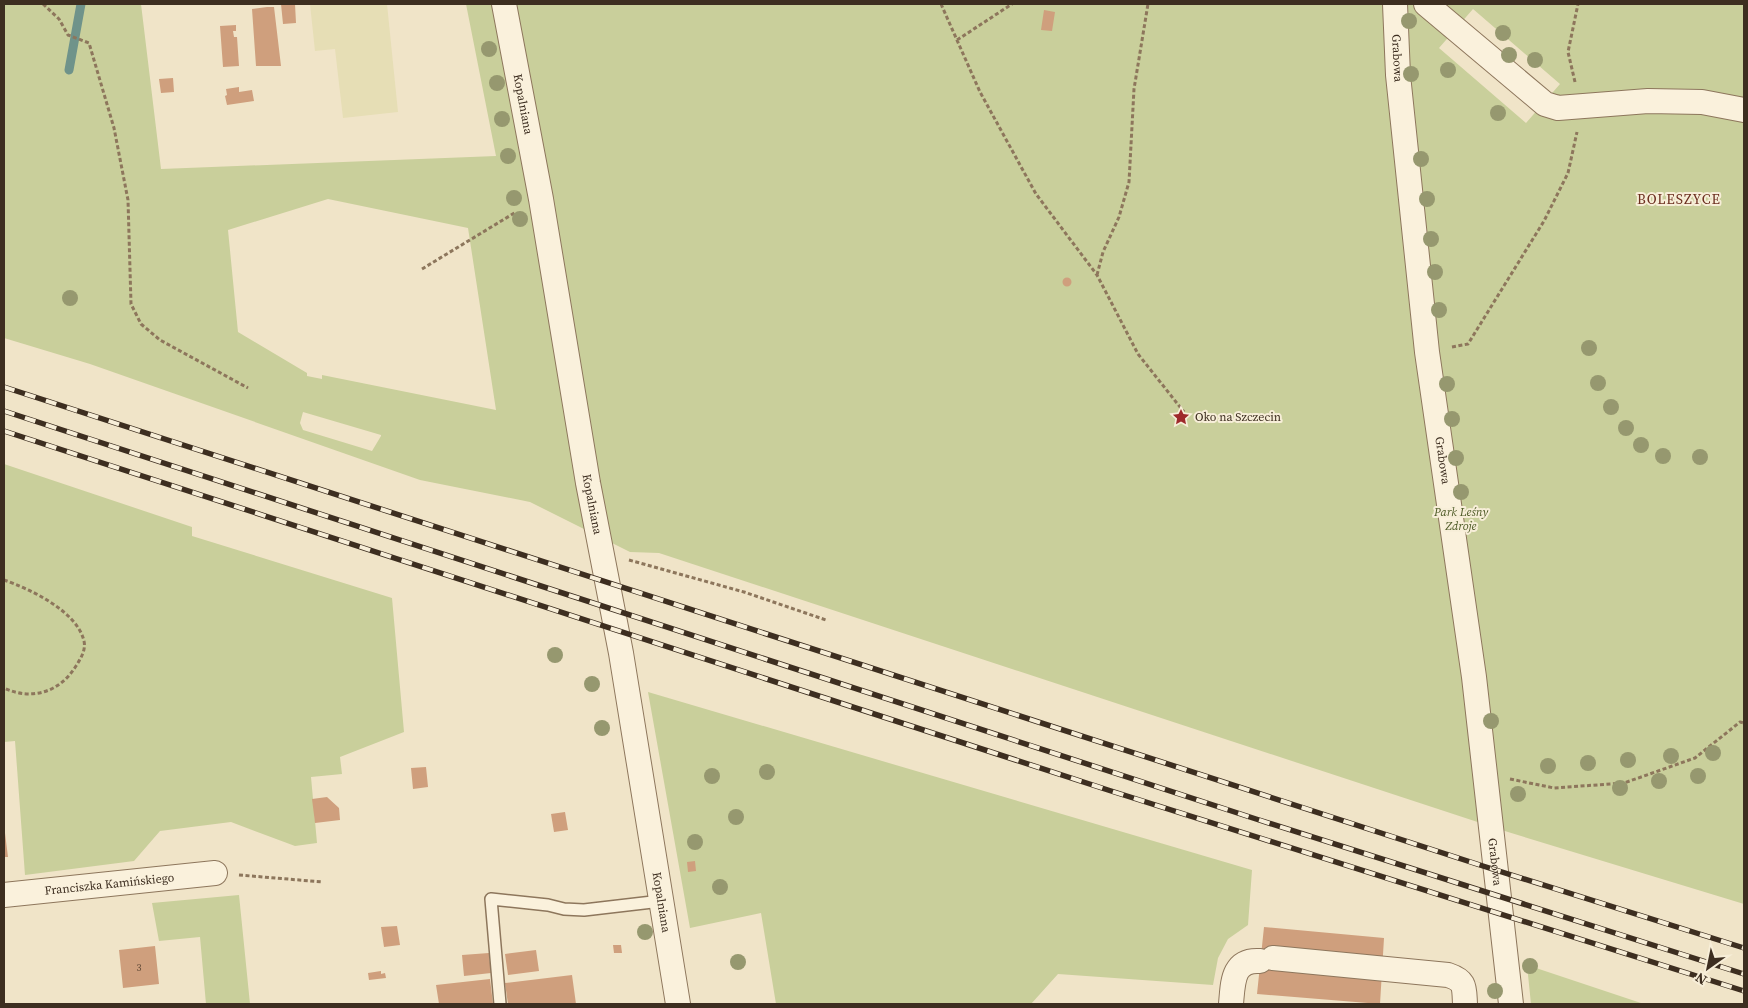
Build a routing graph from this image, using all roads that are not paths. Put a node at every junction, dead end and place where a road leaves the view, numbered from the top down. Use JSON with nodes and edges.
{"nodes":[{"id":1,"x":504,"y":4,"type":"edge"},
{"id":2,"x":1395,"y":4,"type":"edge"},
{"id":3,"x":1426,"y":4,"type":"edge"},
{"id":4,"x":1744,"y":110,"type":"edge"},
{"id":5,"x":215,"y":873,"type":"road end"},
{"id":6,"x":4,"y":895,"type":"edge"},
{"id":7,"x":661,"y":901,"type":"junction"},
{"id":8,"x":500,"y":1004,"type":"edge"},
{"id":9,"x":678,"y":1004,"type":"edge"},
{"id":10,"x":1231,"y":1004,"type":"edge"},
{"id":11,"x":1465,"y":1004,"type":"edge"},
{"id":12,"x":1511,"y":1004,"type":"edge"}],
"edges":[{"from":1,"to":7,"type":"street","name":"Kopalniana"},
{"from":2,"to":12,"type":"street","name":"Grabowa"},
{"from":3,"to":4,"type":"street"},
{"from":5,"to":6,"type":"street","name":"Franciszka Kamińskiego"},
{"from":7,"to":8,"type":"lane"},
{"from":7,"to":9,"type":"street","name":"Kopalniana"},
{"from":10,"to":11,"type":"street"}]}
